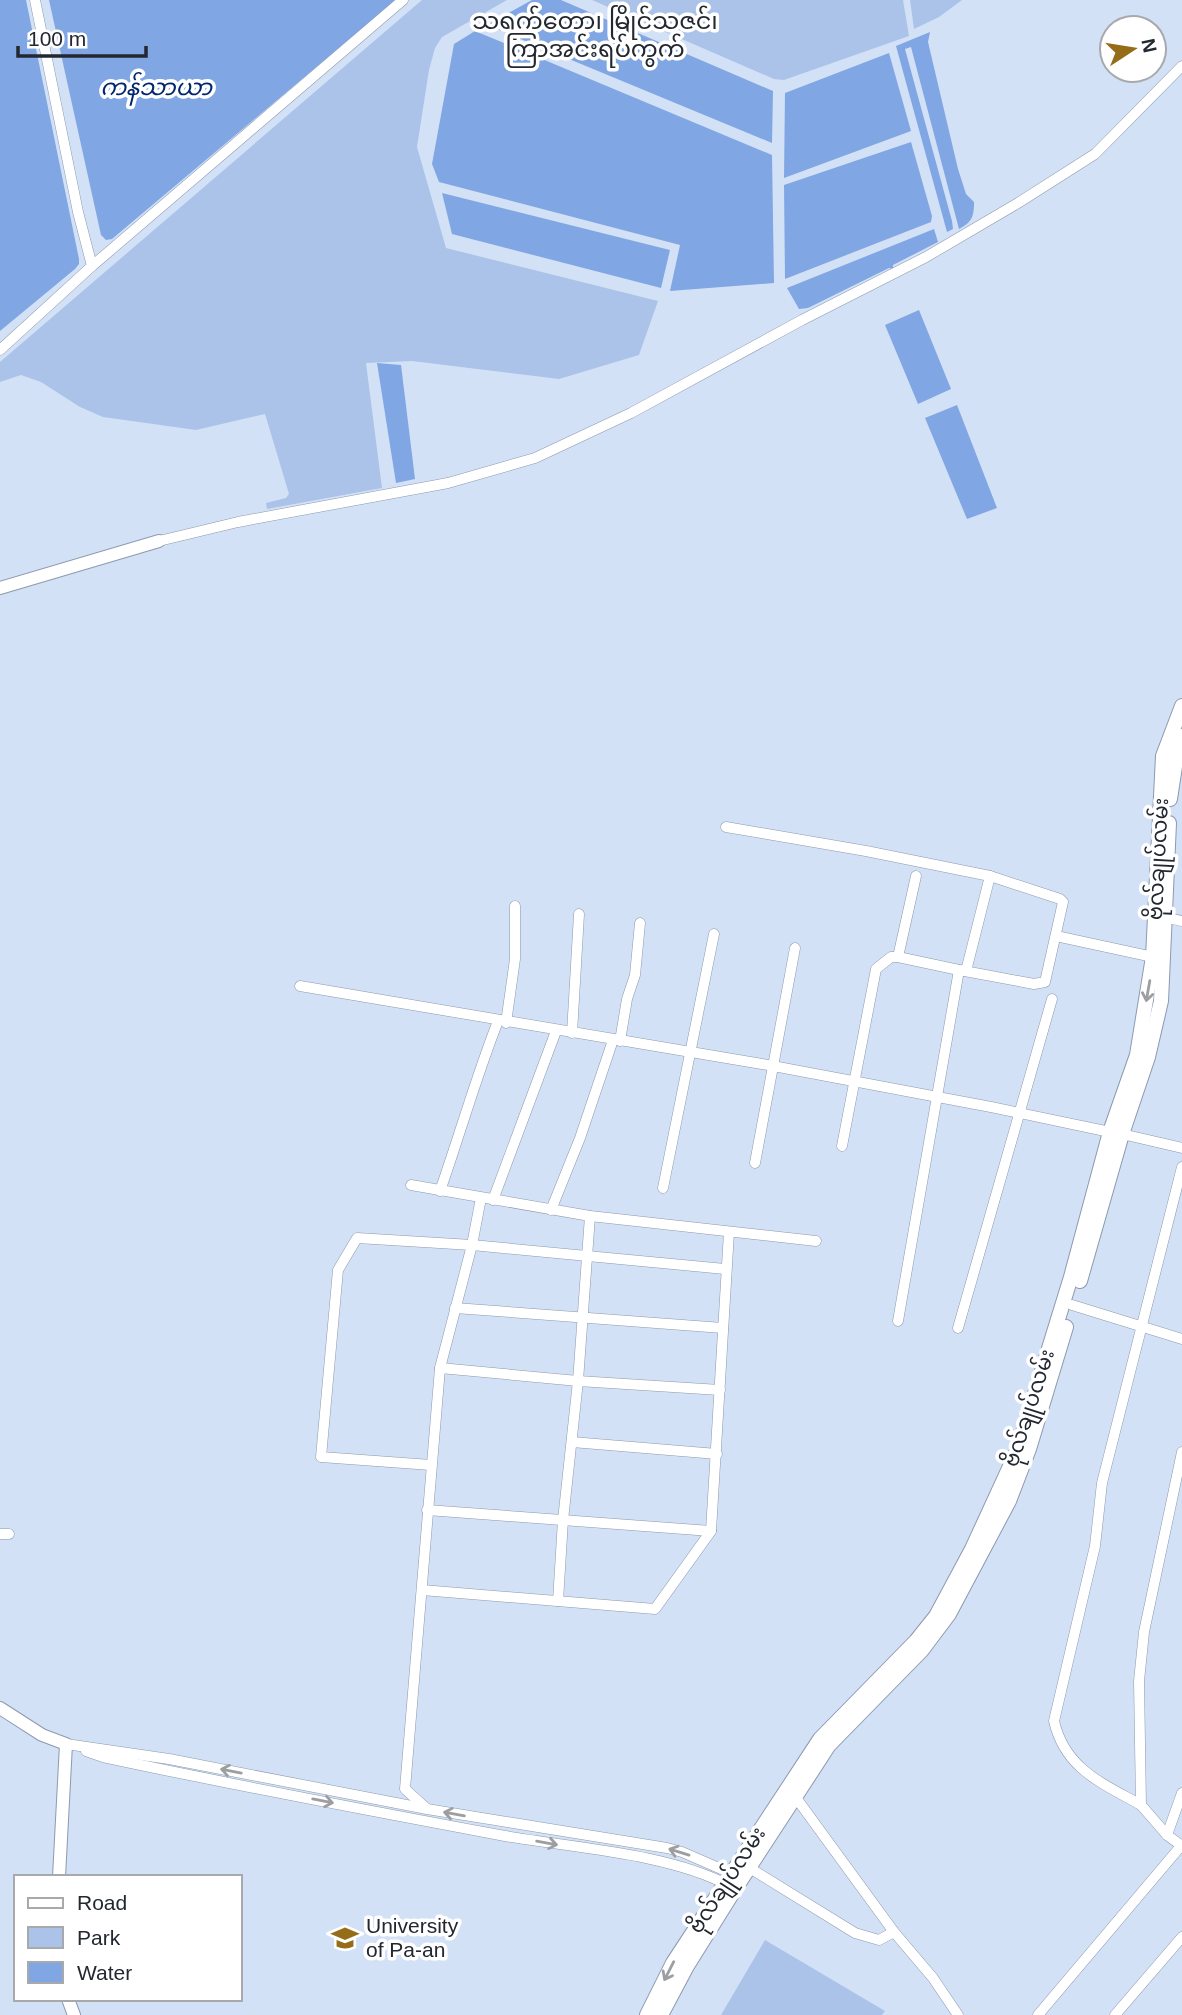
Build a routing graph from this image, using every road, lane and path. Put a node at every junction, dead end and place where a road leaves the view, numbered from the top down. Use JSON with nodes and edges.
{"nodes":[{"id":1,"x":35,"y":0,"type":"edge"},
{"id":2,"x":403,"y":0,"type":"edge"},
{"id":3,"x":1182,"y":66,"type":"edge"},
{"id":4,"x":92,"y":266,"type":"junction"},
{"id":5,"x":0,"y":349,"type":"edge"},
{"id":6,"x":159,"y":541,"type":"joint"},
{"id":7,"x":0,"y":588,"type":"edge"},
{"id":8,"x":1182,"y":706,"type":"edge"},
{"id":9,"x":1182,"y":736,"type":"edge"},
{"id":10,"x":726,"y":827,"type":"dead end"},
{"id":11,"x":915,"y":876,"type":"dead end"},
{"id":12,"x":990,"y":876,"type":"junction"},
{"id":13,"x":515,"y":906,"type":"dead end"},
{"id":14,"x":579,"y":914,"type":"dead end"},
{"id":15,"x":1160,"y":916,"type":"junction"},
{"id":16,"x":1182,"y":920,"type":"edge"},
{"id":17,"x":640,"y":923,"type":"dead end"},
{"id":18,"x":714,"y":934,"type":"dead end"},
{"id":19,"x":1056,"y":936,"type":"junction"},
{"id":20,"x":795,"y":948,"type":"dead end"},
{"id":21,"x":898,"y":957,"type":"junction"},
{"id":22,"x":1153,"y":957,"type":"junction"},
{"id":23,"x":962,"y":970,"type":"junction"},
{"id":24,"x":300,"y":986,"type":"dead end"},
{"id":25,"x":1052,"y":999,"type":"dead end"},
{"id":26,"x":502,"y":1022,"type":"junction"},
{"id":27,"x":556,"y":1031,"type":"junction"},
{"id":28,"x":572,"y":1033,"type":"junction"},
{"id":29,"x":617,"y":1041,"type":"junction"},
{"id":30,"x":691,"y":1053,"type":"junction"},
{"id":31,"x":774,"y":1067,"type":"junction"},
{"id":32,"x":853,"y":1081,"type":"junction"},
{"id":33,"x":935,"y":1097,"type":"junction"},
{"id":34,"x":1019,"y":1114,"type":"junction"},
{"id":35,"x":1116,"y":1133,"type":"junction"},
{"id":36,"x":842,"y":1146,"type":"dead end"},
{"id":37,"x":1182,"y":1147,"type":"edge"},
{"id":38,"x":755,"y":1163,"type":"dead end"},
{"id":39,"x":1182,"y":1167,"type":"edge"},
{"id":40,"x":411,"y":1185,"type":"dead end"},
{"id":41,"x":663,"y":1188,"type":"dead end"},
{"id":42,"x":440,"y":1191,"type":"junction"},
{"id":43,"x":481,"y":1198,"type":"junction"},
{"id":44,"x":493,"y":1200,"type":"junction"},
{"id":45,"x":551,"y":1210,"type":"junction"},
{"id":46,"x":590,"y":1216,"type":"junction"},
{"id":47,"x":729,"y":1232,"type":"junction"},
{"id":48,"x":816,"y":1241,"type":"dead end"},
{"id":49,"x":472,"y":1245,"type":"junction"},
{"id":50,"x":586,"y":1256,"type":"junction"},
{"id":51,"x":725,"y":1269,"type":"junction"},
{"id":52,"x":1072,"y":1305,"type":"junction"},
{"id":53,"x":455,"y":1308,"type":"junction"},
{"id":54,"x":581,"y":1317,"type":"junction"},
{"id":55,"x":898,"y":1321,"type":"dead end"},
{"id":56,"x":1143,"y":1326,"type":"junction"},
{"id":57,"x":723,"y":1328,"type":"junction"},
{"id":58,"x":958,"y":1328,"type":"dead end"},
{"id":59,"x":1182,"y":1339,"type":"edge"},
{"id":60,"x":440,"y":1368,"type":"junction"},
{"id":61,"x":578,"y":1381,"type":"junction"},
{"id":62,"x":720,"y":1390,"type":"junction"},
{"id":63,"x":572,"y":1442,"type":"junction"},
{"id":64,"x":1182,"y":1452,"type":"edge"},
{"id":65,"x":717,"y":1454,"type":"junction"},
{"id":66,"x":431,"y":1465,"type":"junction"},
{"id":67,"x":427,"y":1510,"type":"junction"},
{"id":68,"x":563,"y":1520,"type":"junction"},
{"id":69,"x":711,"y":1531,"type":"junction"},
{"id":70,"x":422,"y":1590,"type":"junction"},
{"id":71,"x":558,"y":1601,"type":"junction"},
{"id":72,"x":0,"y":1708,"type":"edge"},
{"id":73,"x":66,"y":1744,"type":"junction"},
{"id":74,"x":169,"y":1759,"type":"junction"},
{"id":75,"x":167,"y":1770,"type":"junction"},
{"id":76,"x":1182,"y":1793,"type":"edge"},
{"id":77,"x":794,"y":1795,"type":"junction"},
{"id":78,"x":1141,"y":1805,"type":"junction"},
{"id":79,"x":427,"y":1809,"type":"junction"},
{"id":80,"x":510,"y":1824,"type":"junction"},
{"id":81,"x":579,"y":1834,"type":"junction"},
{"id":82,"x":1167,"y":1835,"type":"junction"},
{"id":83,"x":508,"y":1836,"type":"junction"},
{"id":84,"x":1182,"y":1846,"type":"edge"},
{"id":85,"x":576,"y":1847,"type":"junction"},
{"id":86,"x":59,"y":1875,"type":"edge"},
{"id":87,"x":736,"y":1878,"type":"junction"},
{"id":88,"x":894,"y":1932,"type":"junction"},
{"id":89,"x":1182,"y":1937,"type":"edge"},
{"id":90,"x":647,"y":2015,"type":"edge"},
{"id":91,"x":661,"y":2015,"type":"edge"},
{"id":92,"x":958,"y":2015,"type":"edge"},
{"id":93,"x":1038,"y":2015,"type":"edge"},
{"id":94,"x":1115,"y":2015,"type":"edge"}],
"edges":[{"from":1,"to":4,"type":"street"},
{"from":2,"to":4,"type":"street"},
{"from":3,"to":6,"type":"street"},
{"from":4,"to":5,"type":"street"},
{"from":6,"to":7,"type":"street"},
{"from":8,"to":15,"type":"main road","name":"ဗိုလ်ချုပ်လမ်း"},
{"from":9,"to":15,"type":"main road","name":"ဗိုလ်ချုပ်လမ်း"},
{"from":10,"to":12,"type":"street"},
{"from":11,"to":21,"type":"street"},
{"from":12,"to":19,"type":"street"},
{"from":12,"to":23,"type":"street"},
{"from":13,"to":26,"type":"street"},
{"from":14,"to":28,"type":"street"},
{"from":15,"to":16,"type":"street"},
{"from":15,"to":22,"type":"main road","name":"ဗိုလ်ချုပ်လမ်း"},
{"from":15,"to":35,"type":"main road","name":"ဗိုလ်ချုပ်လမ်း"},
{"from":17,"to":29,"type":"street"},
{"from":18,"to":30,"type":"street"},
{"from":19,"to":22,"type":"street"},
{"from":19,"to":23,"type":"street"},
{"from":20,"to":31,"type":"street"},
{"from":21,"to":23,"type":"street"},
{"from":21,"to":32,"type":"street"},
{"from":22,"to":35,"type":"main road","name":"ဗိုလ်ချုပ်လမ်း","one_way":true},
{"from":23,"to":33,"type":"street"},
{"from":24,"to":26,"type":"street"},
{"from":25,"to":34,"type":"street"},
{"from":26,"to":27,"type":"street"},
{"from":26,"to":42,"type":"street"},
{"from":27,"to":28,"type":"street"},
{"from":27,"to":44,"type":"street"},
{"from":28,"to":29,"type":"street"},
{"from":29,"to":30,"type":"street"},
{"from":29,"to":45,"type":"street"},
{"from":30,"to":31,"type":"street"},
{"from":30,"to":41,"type":"street"},
{"from":31,"to":32,"type":"street"},
{"from":31,"to":38,"type":"street"},
{"from":32,"to":33,"type":"street"},
{"from":32,"to":36,"type":"street"},
{"from":33,"to":34,"type":"street"},
{"from":33,"to":55,"type":"street"},
{"from":34,"to":35,"type":"street"},
{"from":34,"to":58,"type":"street"},
{"from":35,"to":37,"type":"street"},
{"from":35,"to":52,"type":"main road","name":"ဗိုလ်ချုပ်လမ်း"},
{"from":35,"to":87,"type":"main road","name":"ဗိုလ်ချုပ်လမ်း"},
{"from":39,"to":56,"type":"street"},
{"from":40,"to":42,"type":"street"},
{"from":42,"to":43,"type":"street"},
{"from":43,"to":44,"type":"street"},
{"from":43,"to":49,"type":"street"},
{"from":44,"to":45,"type":"street"},
{"from":45,"to":46,"type":"street"},
{"from":46,"to":47,"type":"street"},
{"from":46,"to":50,"type":"street"},
{"from":47,"to":48,"type":"street"},
{"from":47,"to":51,"type":"street"},
{"from":49,"to":50,"type":"street"},
{"from":49,"to":53,"type":"street"},
{"from":49,"to":66,"type":"street"},
{"from":50,"to":51,"type":"street"},
{"from":50,"to":54,"type":"street"},
{"from":51,"to":57,"type":"street"},
{"from":52,"to":56,"type":"street"},
{"from":52,"to":77,"type":"main road","name":"ဗိုလ်ချုပ်လမ်း"},
{"from":53,"to":54,"type":"street"},
{"from":53,"to":60,"type":"street"},
{"from":54,"to":57,"type":"street"},
{"from":54,"to":61,"type":"street"},
{"from":56,"to":59,"type":"street"},
{"from":56,"to":78,"type":"street"},
{"from":57,"to":62,"type":"street"},
{"from":60,"to":61,"type":"street"},
{"from":60,"to":66,"type":"street"},
{"from":61,"to":62,"type":"street"},
{"from":61,"to":63,"type":"street"},
{"from":62,"to":65,"type":"street"},
{"from":63,"to":65,"type":"street"},
{"from":63,"to":68,"type":"street"},
{"from":64,"to":78,"type":"street"},
{"from":65,"to":69,"type":"street"},
{"from":66,"to":67,"type":"street"},
{"from":67,"to":68,"type":"street"},
{"from":67,"to":70,"type":"street"},
{"from":68,"to":69,"type":"street"},
{"from":68,"to":71,"type":"street"},
{"from":69,"to":71,"type":"street"},
{"from":70,"to":71,"type":"street"},
{"from":70,"to":79,"type":"street"},
{"from":72,"to":73,"type":"street"},
{"from":73,"to":74,"type":"street"},
{"from":73,"to":75,"type":"street"},
{"from":73,"to":86,"type":"street"},
{"from":74,"to":75,"type":"street"},
{"from":79,"to":74,"type":"street","one_way":true},
{"from":75,"to":83,"type":"street","one_way":true},
{"from":76,"to":82,"type":"street"},
{"from":77,"to":87,"type":"main road","name":"ဗိုလ်ချုပ်လမ်း"},
{"from":77,"to":88,"type":"street"},
{"from":78,"to":82,"type":"street"},
{"from":80,"to":79,"type":"street","one_way":true},
{"from":80,"to":81,"type":"street"},
{"from":80,"to":83,"type":"street"},
{"from":81,"to":85,"type":"street"},
{"from":87,"to":81,"type":"street","one_way":true},
{"from":82,"to":84,"type":"street"},
{"from":83,"to":85,"type":"street","one_way":true},
{"from":84,"to":93,"type":"street"},
{"from":85,"to":87,"type":"street"},
{"from":87,"to":88,"type":"street"},
{"from":87,"to":90,"type":"main road","name":"ဗိုလ်ချုပ်လမ်း","one_way":true},
{"from":87,"to":91,"type":"main road","name":"ဗိုလ်ချုပ်လမ်း"},
{"from":88,"to":92,"type":"street"},
{"from":89,"to":94,"type":"street"}]}
